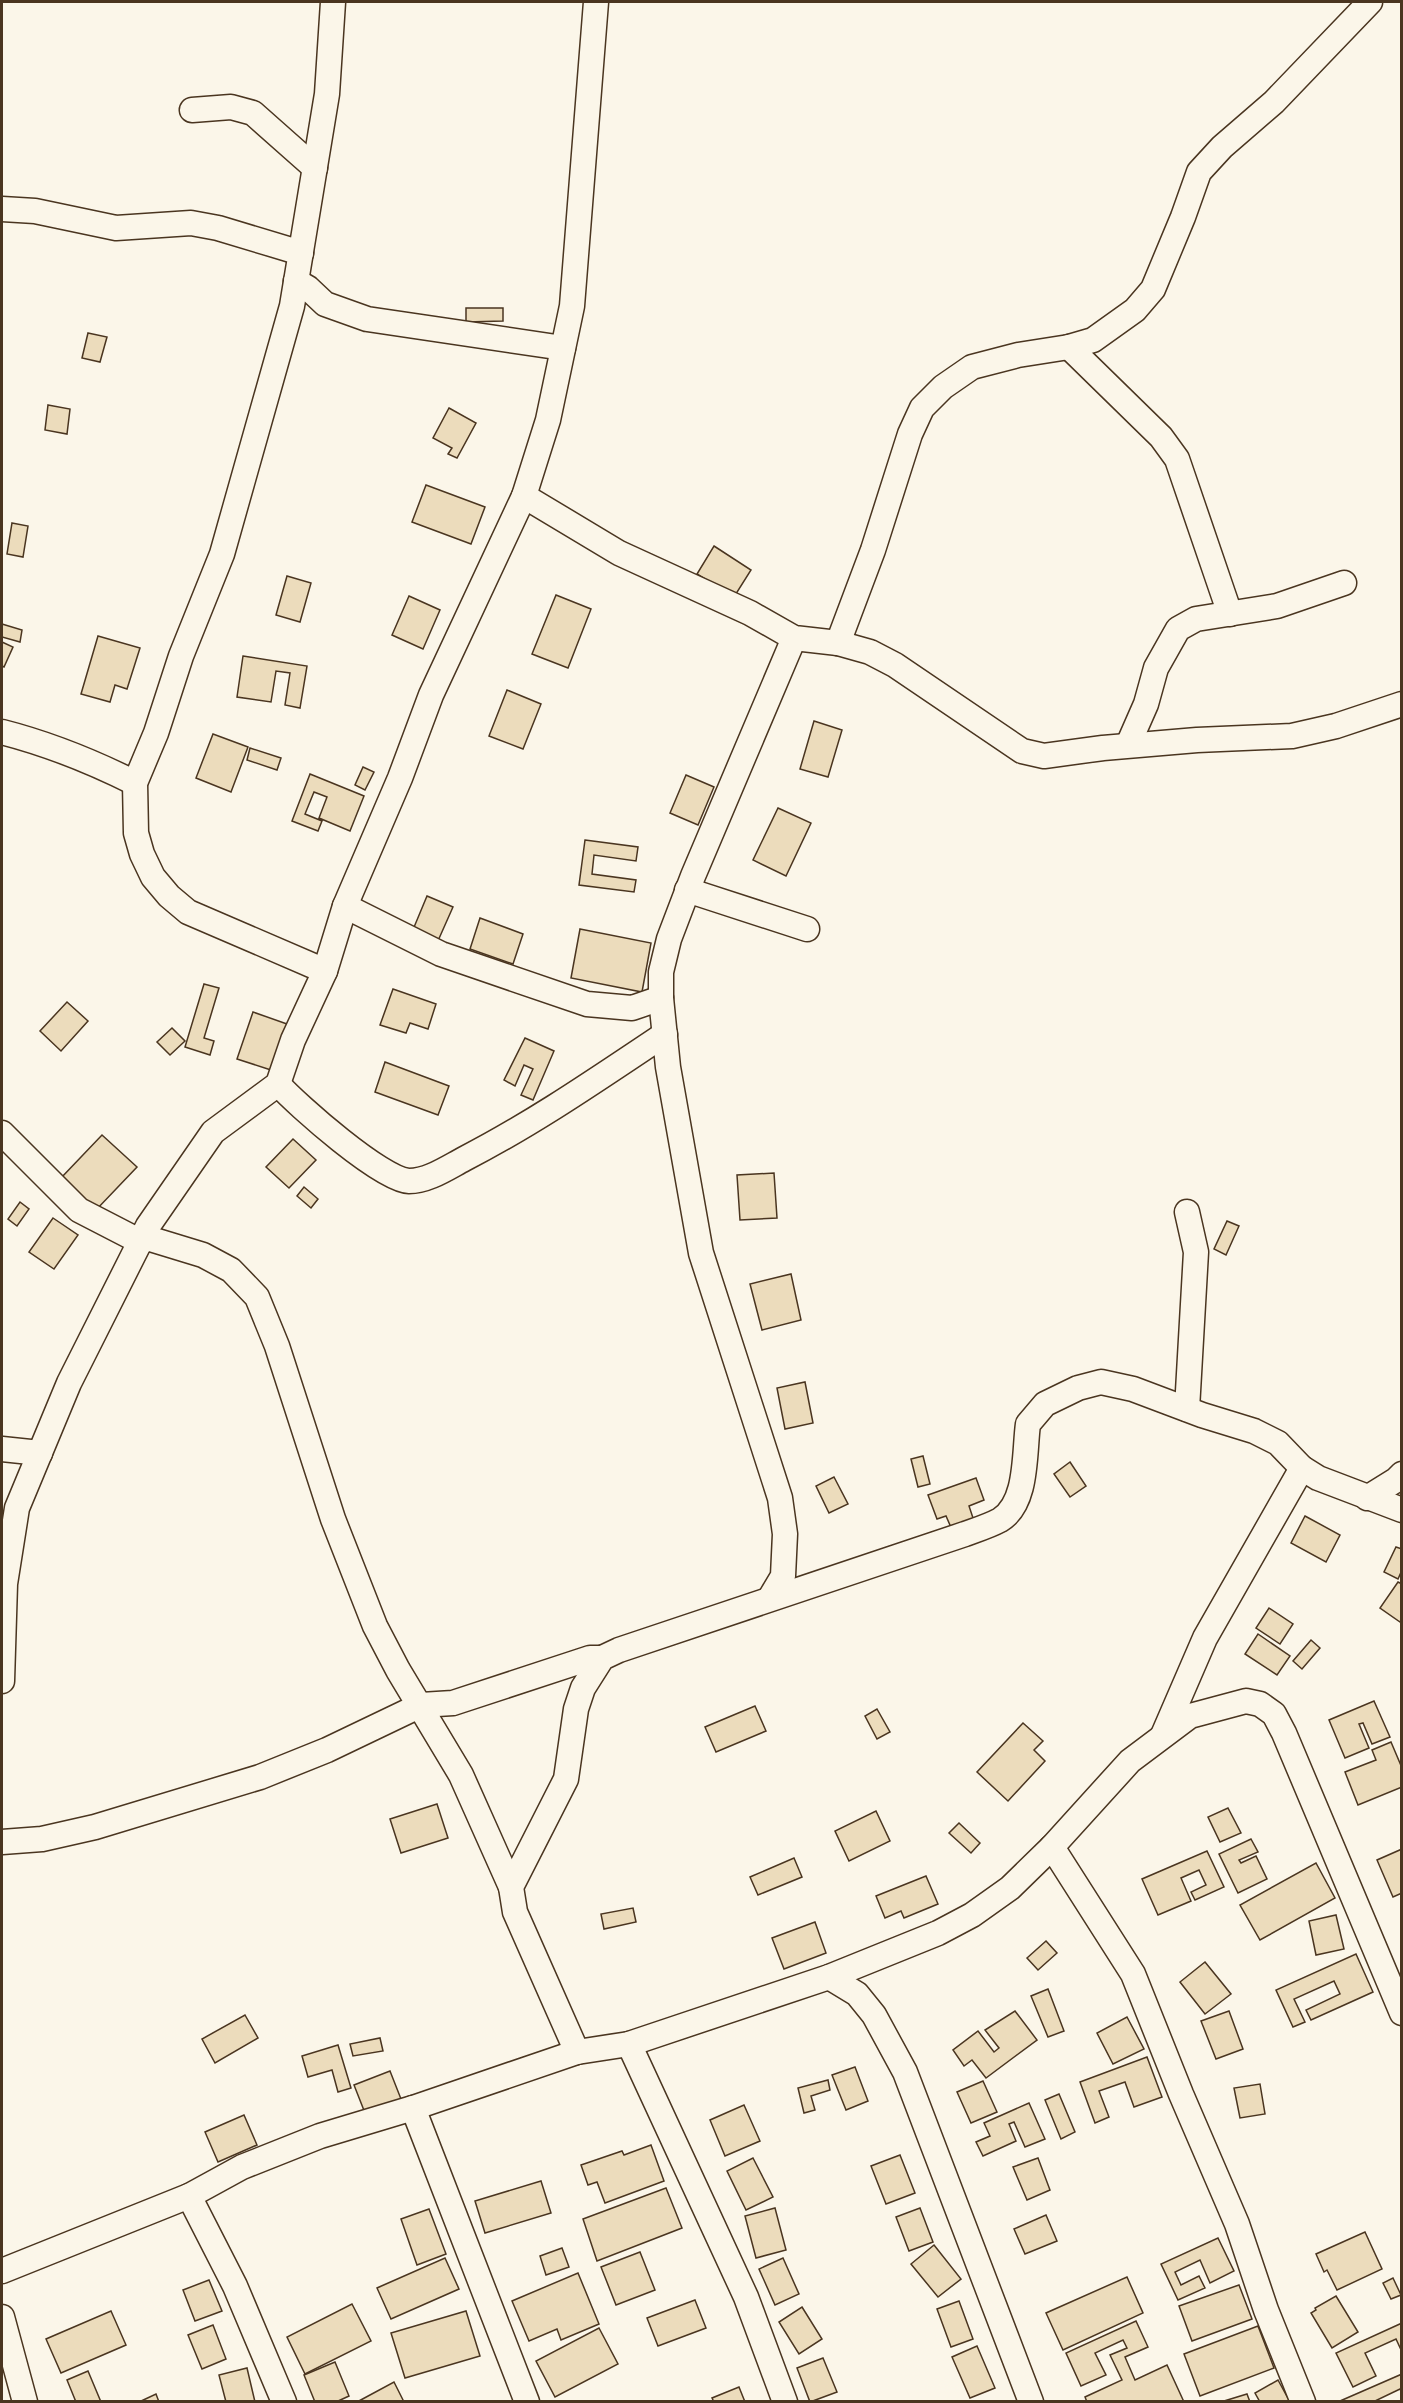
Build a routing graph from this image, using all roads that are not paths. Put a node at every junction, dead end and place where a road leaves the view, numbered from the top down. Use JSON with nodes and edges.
{"nodes":[{"id":1,"x":333,"y":2,"type":"edge"},
{"id":2,"x":596,"y":2,"type":"edge"},
{"id":3,"x":1370,"y":2,"type":"edge"},
{"id":4,"x":192,"y":110,"type":"dead end"},
{"id":5,"x":315,"y":168,"type":"junction"},
{"id":6,"x":2,"y":210,"type":"edge"},
{"id":7,"x":301,"y":253,"type":"junction"},
{"id":8,"x":296,"y":281,"type":"junction"},
{"id":9,"x":1069,"y":346,"type":"junction"},
{"id":10,"x":563,"y":348,"type":"junction"},
{"id":11,"x":524,"y":496,"type":"junction"},
{"id":12,"x":1344,"y":583,"type":"dead end"},
{"id":13,"x":1230,"y":614,"type":"junction"},
{"id":14,"x":794,"y":638,"type":"junction"},
{"id":15,"x":838,"y":643,"type":"junction"},
{"id":16,"x":1401,"y":704,"type":"edge"},
{"id":17,"x":2,"y":732,"type":"edge"},
{"id":18,"x":1128,"y":745,"type":"junction"},
{"id":19,"x":135,"y":783,"type":"junction"},
{"id":20,"x":687,"y":890,"type":"junction"},
{"id":21,"x":345,"y":906,"type":"junction"},
{"id":22,"x":807,"y":929,"type":"dead end"},
{"id":23,"x":325,"y":971,"type":"junction"},
{"id":24,"x":661,"y":998,"type":"junction"},
{"id":25,"x":665,"y":1034,"type":"junction"},
{"id":26,"x":278,"y":1084,"type":"junction"},
{"id":27,"x":2,"y":1133,"type":"edge"},
{"id":28,"x":1187,"y":1212,"type":"dead end"},
{"id":29,"x":143,"y":1239,"type":"junction"},
{"id":30,"x":1187,"y":1409,"type":"junction"},
{"id":31,"x":2,"y":1449,"type":"edge"},
{"id":32,"x":40,"y":1454,"type":"junction"},
{"id":33,"x":1302,"y":1467,"type":"junction"},
{"id":34,"x":1401,"y":1474,"type":"edge"},
{"id":35,"x":1367,"y":1498,"type":"junction"},
{"id":36,"x":1401,"y":1510,"type":"edge"},
{"id":37,"x":770,"y":1598,"type":"junction"},
{"id":38,"x":602,"y":1659,"type":"junction"},
{"id":39,"x":2,"y":1681,"type":"edge"},
{"id":40,"x":420,"y":1706,"type":"junction"},
{"id":41,"x":1163,"y":1736,"type":"junction"},
{"id":42,"x":2,"y":1842,"type":"edge"},
{"id":43,"x":1052,"y":1847,"type":"junction"},
{"id":44,"x":512,"y":1887,"type":"junction"},
{"id":45,"x":829,"y":1977,"type":"junction"},
{"id":46,"x":1401,"y":2013,"type":"edge"},
{"id":47,"x":629,"y":2044,"type":"junction"},
{"id":48,"x":577,"y":2052,"type":"junction"},
{"id":49,"x":413,"y":2108,"type":"junction"},
{"id":50,"x":189,"y":2196,"type":"junction"},
{"id":51,"x":2,"y":2271,"type":"edge"},
{"id":52,"x":2,"y":2317,"type":"edge"},
{"id":53,"x":26,"y":2402,"type":"edge"},
{"id":54,"x":284,"y":2402,"type":"edge"},
{"id":55,"x":526,"y":2402,"type":"edge"},
{"id":56,"x":785,"y":2402,"type":"edge"},
{"id":57,"x":1031,"y":2402,"type":"edge"},
{"id":58,"x":1303,"y":2402,"type":"edge"}],
"edges":[{"from":1,"to":5,"type":"street"},
{"from":2,"to":10,"type":"street"},
{"from":3,"to":9,"type":"street"},
{"from":4,"to":5,"type":"street"},
{"from":5,"to":7,"type":"street"},
{"from":6,"to":7,"type":"street"},
{"from":7,"to":8,"type":"street"},
{"from":8,"to":10,"type":"street"},
{"from":8,"to":19,"type":"street"},
{"from":9,"to":13,"type":"street"},
{"from":9,"to":15,"type":"street"},
{"from":10,"to":11,"type":"street"},
{"from":11,"to":14,"type":"street"},
{"from":11,"to":21,"type":"street"},
{"from":12,"to":13,"type":"street"},
{"from":13,"to":18,"type":"street"},
{"from":14,"to":15,"type":"street"},
{"from":14,"to":20,"type":"street"},
{"from":15,"to":18,"type":"street"},
{"from":16,"to":18,"type":"street"},
{"from":17,"to":19,"type":"street"},
{"from":19,"to":23,"type":"street"},
{"from":20,"to":22,"type":"street"},
{"from":20,"to":24,"type":"street"},
{"from":21,"to":23,"type":"street"},
{"from":21,"to":24,"type":"street"},
{"from":23,"to":26,"type":"street"},
{"from":24,"to":25,"type":"street"},
{"from":25,"to":26,"type":"street"},
{"from":25,"to":37,"type":"street"},
{"from":26,"to":29,"type":"street"},
{"from":27,"to":29,"type":"street"},
{"from":28,"to":30,"type":"street"},
{"from":29,"to":32,"type":"street"},
{"from":29,"to":40,"type":"street"},
{"from":30,"to":33,"type":"street"},
{"from":30,"to":37,"type":"street"},
{"from":31,"to":32,"type":"street"},
{"from":32,"to":39,"type":"street"},
{"from":33,"to":35,"type":"street"},
{"from":33,"to":41,"type":"street"},
{"from":34,"to":35,"type":"street"},
{"from":35,"to":36,"type":"street"},
{"from":37,"to":38,"type":"street"},
{"from":38,"to":40,"type":"street"},
{"from":38,"to":44,"type":"street"},
{"from":40,"to":42,"type":"street"},
{"from":40,"to":44,"type":"street"},
{"from":41,"to":43,"type":"street"},
{"from":41,"to":46,"type":"street"},
{"from":43,"to":45,"type":"street"},
{"from":43,"to":58,"type":"street"},
{"from":44,"to":48,"type":"street"},
{"from":45,"to":47,"type":"street"},
{"from":45,"to":57,"type":"street"},
{"from":47,"to":48,"type":"street"},
{"from":47,"to":56,"type":"street"},
{"from":48,"to":49,"type":"street"},
{"from":49,"to":50,"type":"street"},
{"from":49,"to":55,"type":"street"},
{"from":50,"to":51,"type":"street"},
{"from":50,"to":54,"type":"street"},
{"from":52,"to":53,"type":"street"}]}
